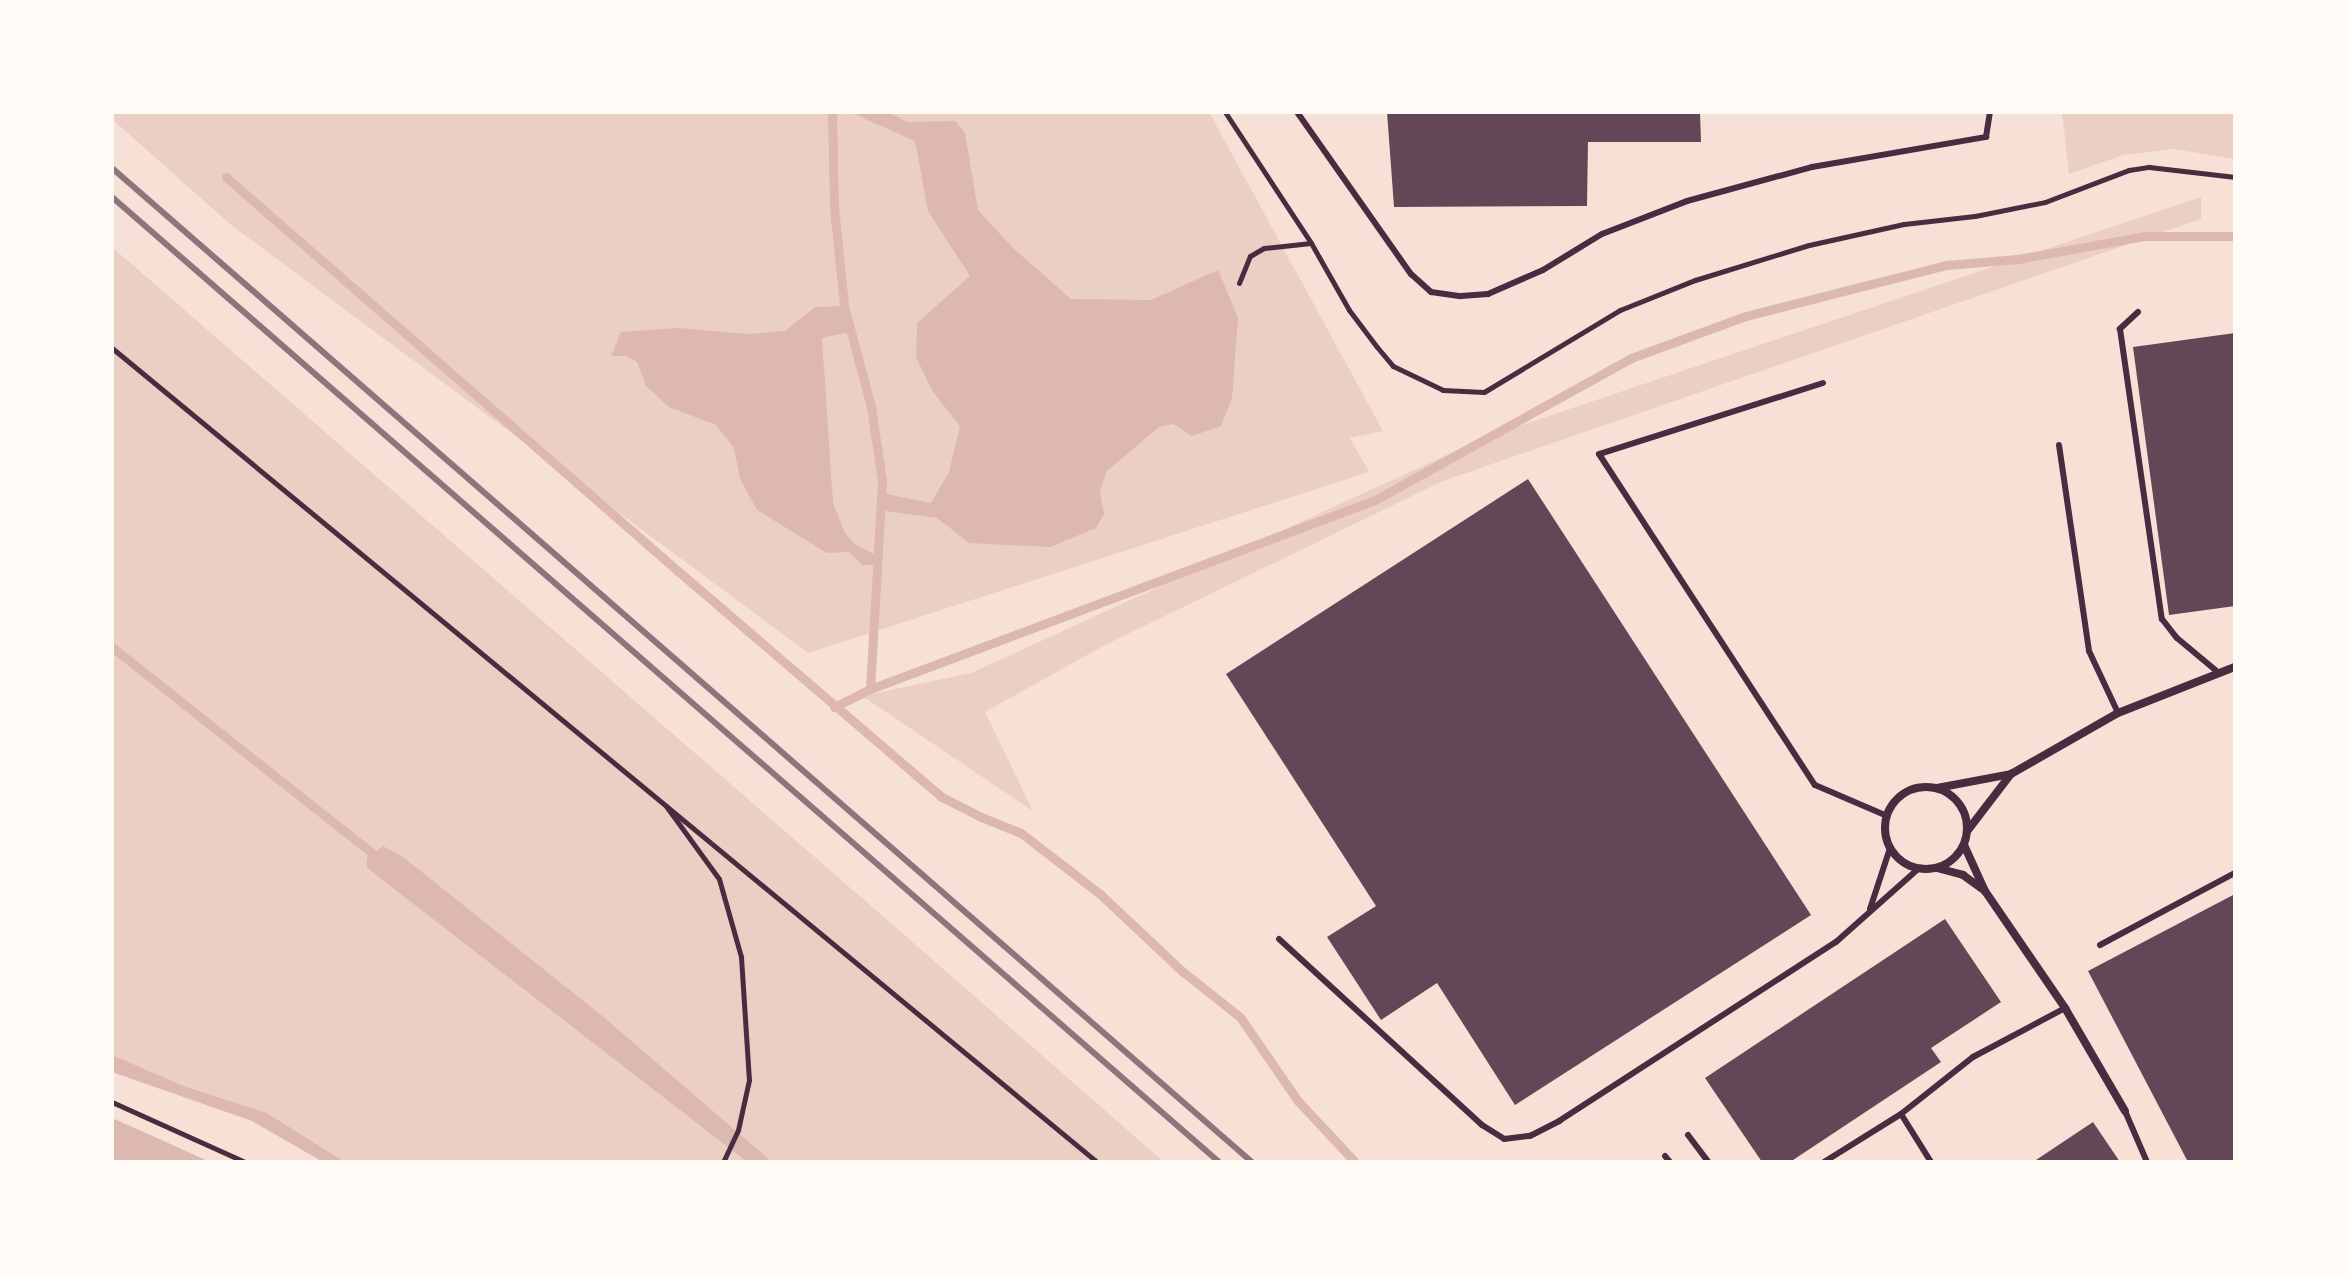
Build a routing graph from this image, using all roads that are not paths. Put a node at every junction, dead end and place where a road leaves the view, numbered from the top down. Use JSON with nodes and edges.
{"nodes":[{"id":1,"x":1297,"y":112,"type":"edge"},
{"id":2,"x":1990,"y":112,"type":"edge"},
{"id":3,"x":2138,"y":312,"type":"dead end"},
{"id":4,"x":1823,"y":383,"type":"dead end"},
{"id":5,"x":2059,"y":445,"type":"dead end"},
{"id":6,"x":2235,"y":667,"type":"edge"},
{"id":7,"x":2219,"y":673,"type":"junction"},
{"id":8,"x":2118,"y":713,"type":"junction"},
{"id":9,"x":2011,"y":774,"type":"junction"},
{"id":10,"x":1937,"y":788,"type":"junction"},
{"id":11,"x":1887,"y":816,"type":"junction"},
{"id":12,"x":1967,"y":831,"type":"junction"},
{"id":13,"x":1964,"y":845,"type":"junction"},
{"id":14,"x":1890,"y":848,"type":"junction"},
{"id":15,"x":1919,"y":868,"type":"junction"},
{"id":16,"x":1937,"y":868,"type":"junction"},
{"id":17,"x":2235,"y":873,"type":"edge"},
{"id":18,"x":1985,"y":891,"type":"junction"},
{"id":19,"x":1870,"y":909,"type":"junction"},
{"id":20,"x":1279,"y":939,"type":"dead end"},
{"id":21,"x":2100,"y":945,"type":"dead end"},
{"id":22,"x":2065,"y":1008,"type":"junction"},
{"id":23,"x":2125,"y":1111,"type":"joint"},
{"id":24,"x":1901,"y":1114,"type":"junction"},
{"id":25,"x":1688,"y":1135,"type":"dead end"},
{"id":26,"x":1708,"y":1162,"type":"edge"},
{"id":27,"x":1824,"y":1162,"type":"edge"},
{"id":28,"x":1931,"y":1162,"type":"edge"},
{"id":29,"x":2147,"y":1162,"type":"edge"}],
"edges":[{"from":1,"to":2,"type":"lane"},
{"from":3,"to":7,"type":"lane"},
{"from":4,"to":11,"type":"lane"},
{"from":5,"to":8,"type":"lane"},
{"from":6,"to":7,"type":"street"},
{"from":7,"to":8,"type":"street"},
{"from":8,"to":9,"type":"street"},
{"from":9,"to":10,"type":"street"},
{"from":9,"to":12,"type":"street"},
{"from":10,"to":11,"type":"street"},
{"from":10,"to":12,"type":"street"},
{"from":11,"to":14,"type":"street"},
{"from":12,"to":13,"type":"street"},
{"from":13,"to":16,"type":"street"},
{"from":13,"to":18,"type":"street"},
{"from":14,"to":15,"type":"street"},
{"from":14,"to":19,"type":"lane"},
{"from":15,"to":16,"type":"street"},
{"from":15,"to":19,"type":"lane"},
{"from":16,"to":18,"type":"street"},
{"from":17,"to":21,"type":"lane"},
{"from":18,"to":22,"type":"street"},
{"from":19,"to":20,"type":"lane"},
{"from":22,"to":23,"type":"street"},
{"from":22,"to":24,"type":"lane"},
{"from":23,"to":29,"type":"lane"},
{"from":24,"to":27,"type":"lane"},
{"from":24,"to":28,"type":"lane"},
{"from":25,"to":26,"type":"lane"}]}
